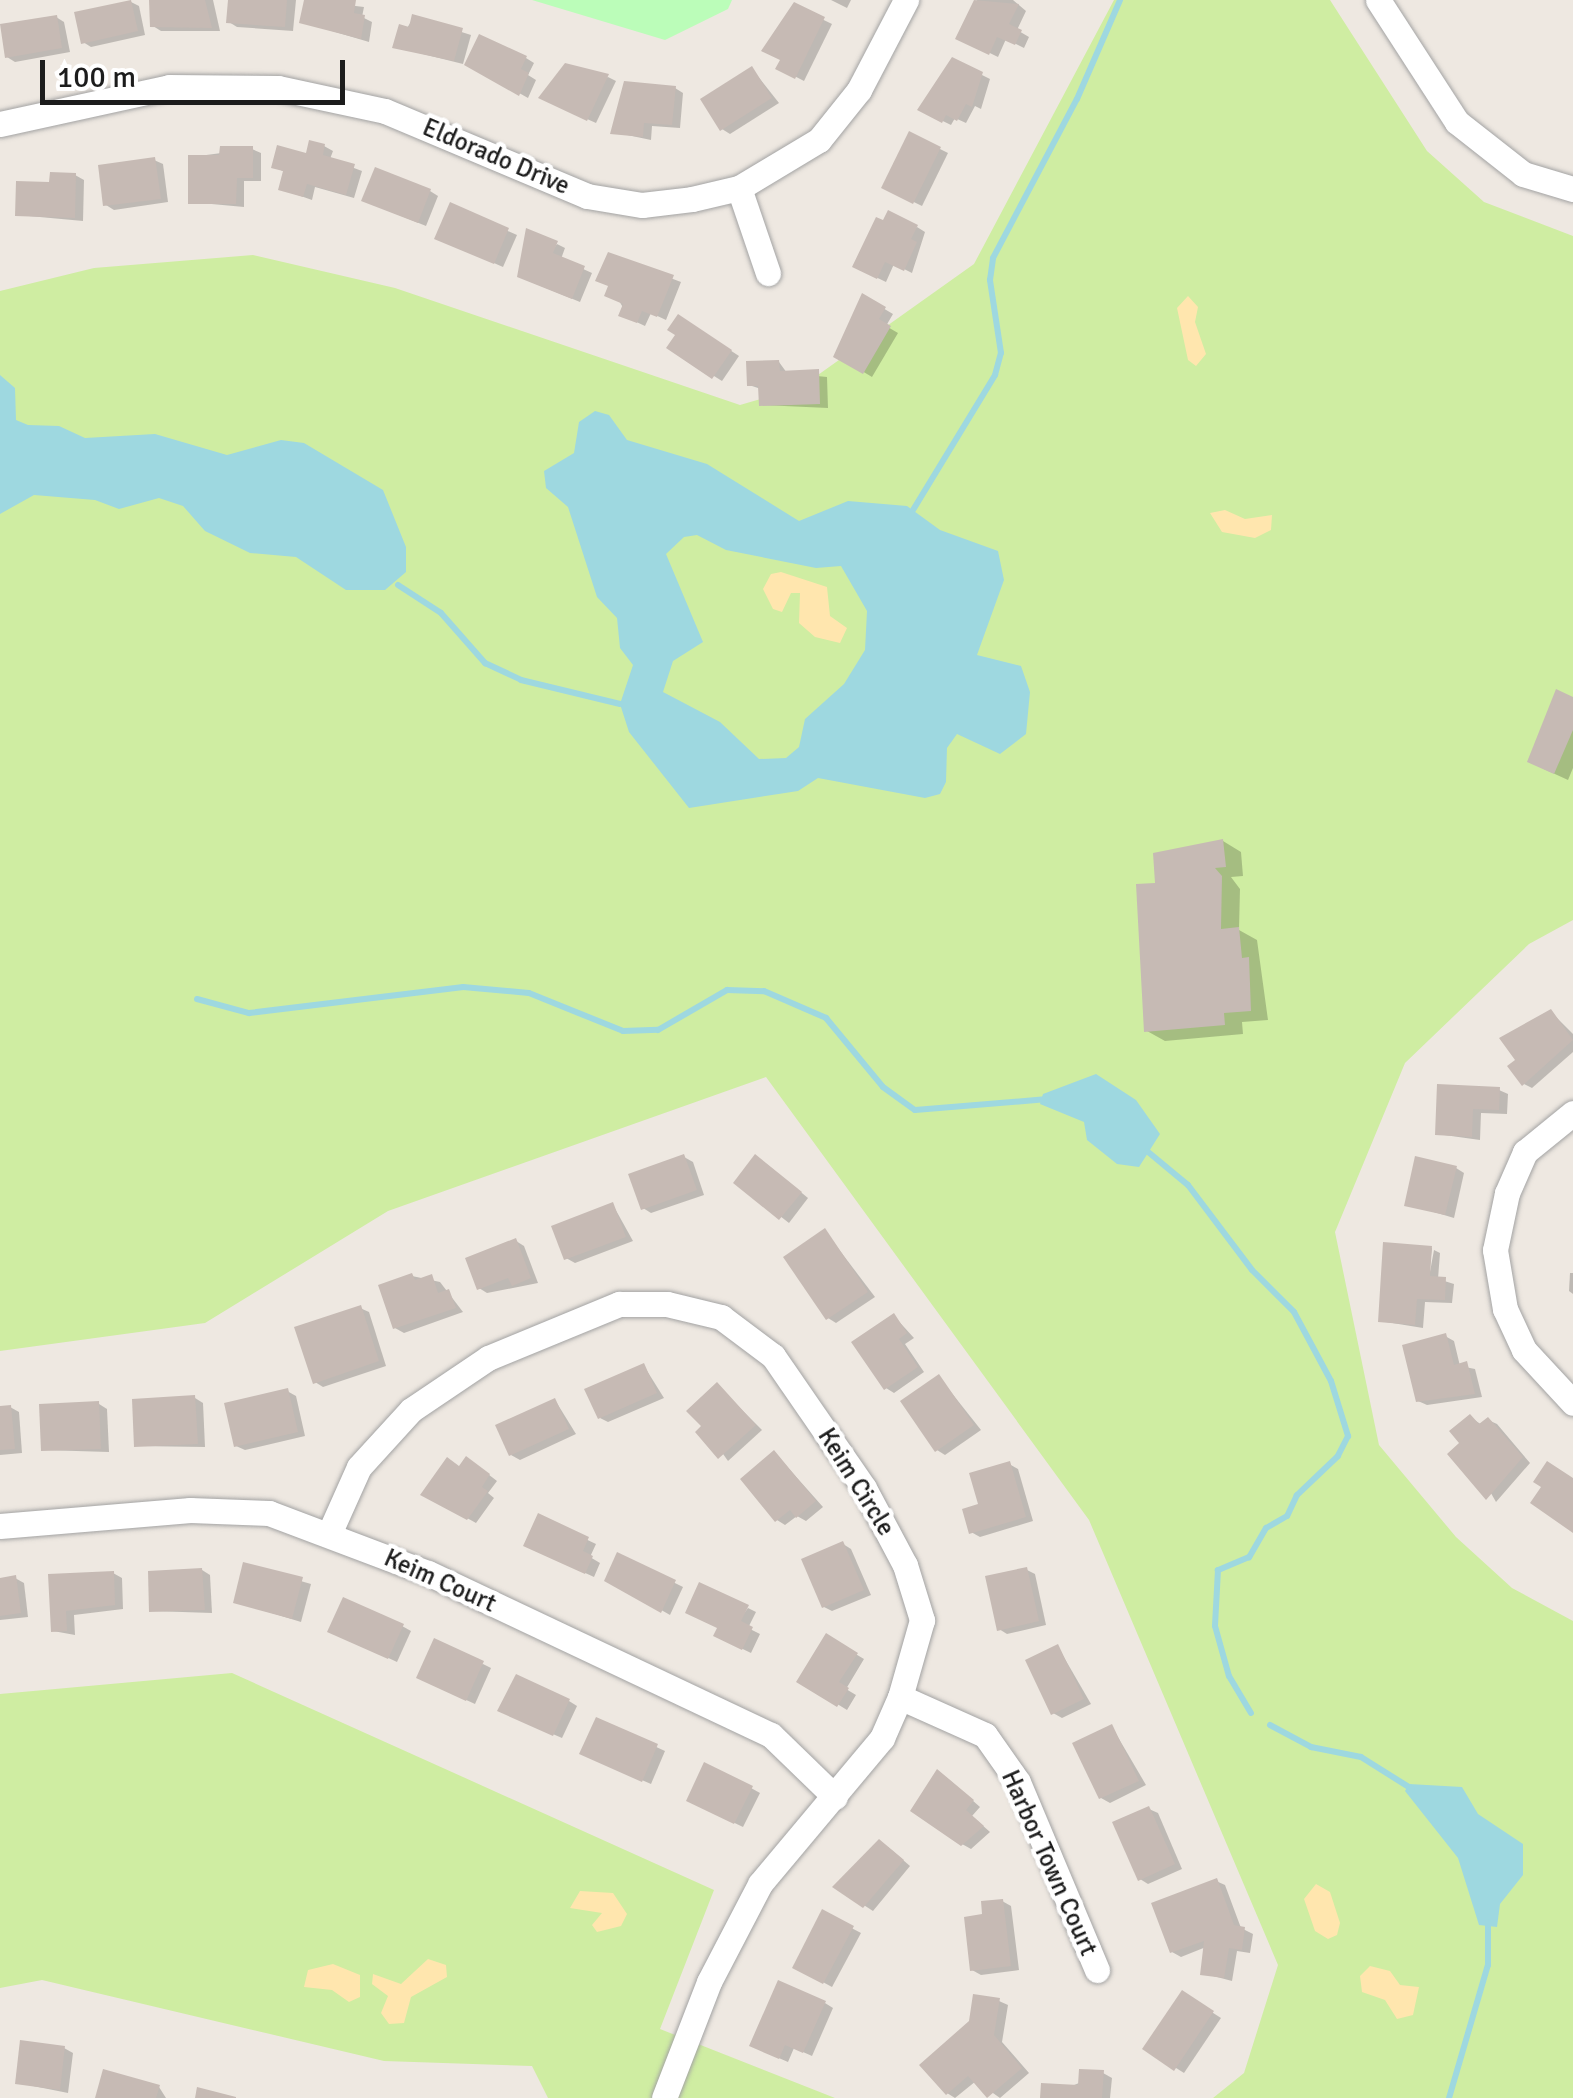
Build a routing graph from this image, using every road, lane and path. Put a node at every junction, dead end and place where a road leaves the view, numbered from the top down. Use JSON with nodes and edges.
{"nodes":[{"id":1,"x":906,"y":0,"type":"edge"},
{"id":2,"x":1378,"y":0,"type":"edge"},
{"id":3,"x":0,"y":124,"type":"edge"},
{"id":4,"x":739,"y":188,"type":"junction"},
{"id":5,"x":1573,"y":189,"type":"edge"},
{"id":6,"x":768,"y":273,"type":"dead end"},
{"id":7,"x":1573,"y":1114,"type":"edge"},
{"id":8,"x":1573,"y":1403,"type":"edge"},
{"id":9,"x":0,"y":1526,"type":"edge"},
{"id":10,"x":329,"y":1534,"type":"junction"},
{"id":11,"x":900,"y":1697,"type":"junction"},
{"id":12,"x":834,"y":1797,"type":"junction"},
{"id":13,"x":1097,"y":1970,"type":"dead end"},
{"id":14,"x":664,"y":2098,"type":"edge"}],
"edges":[{"from":1,"to":4,"type":"street","name":"Eldorado Drive"},
{"from":2,"to":5,"type":"street"},
{"from":3,"to":4,"type":"street","name":"Eldorado Drive"},
{"from":4,"to":6,"type":"street"},
{"from":7,"to":8,"type":"street"},
{"from":9,"to":10,"type":"street","name":"Keim Court"},
{"from":10,"to":11,"type":"street","name":"Keim Circle"},
{"from":10,"to":12,"type":"street","name":"Keim Court"},
{"from":11,"to":12,"type":"street","name":"Keim Circle"},
{"from":11,"to":13,"type":"street","name":"Harbor Town Court"},
{"from":12,"to":14,"type":"street","name":"Keim Circle"}]}
